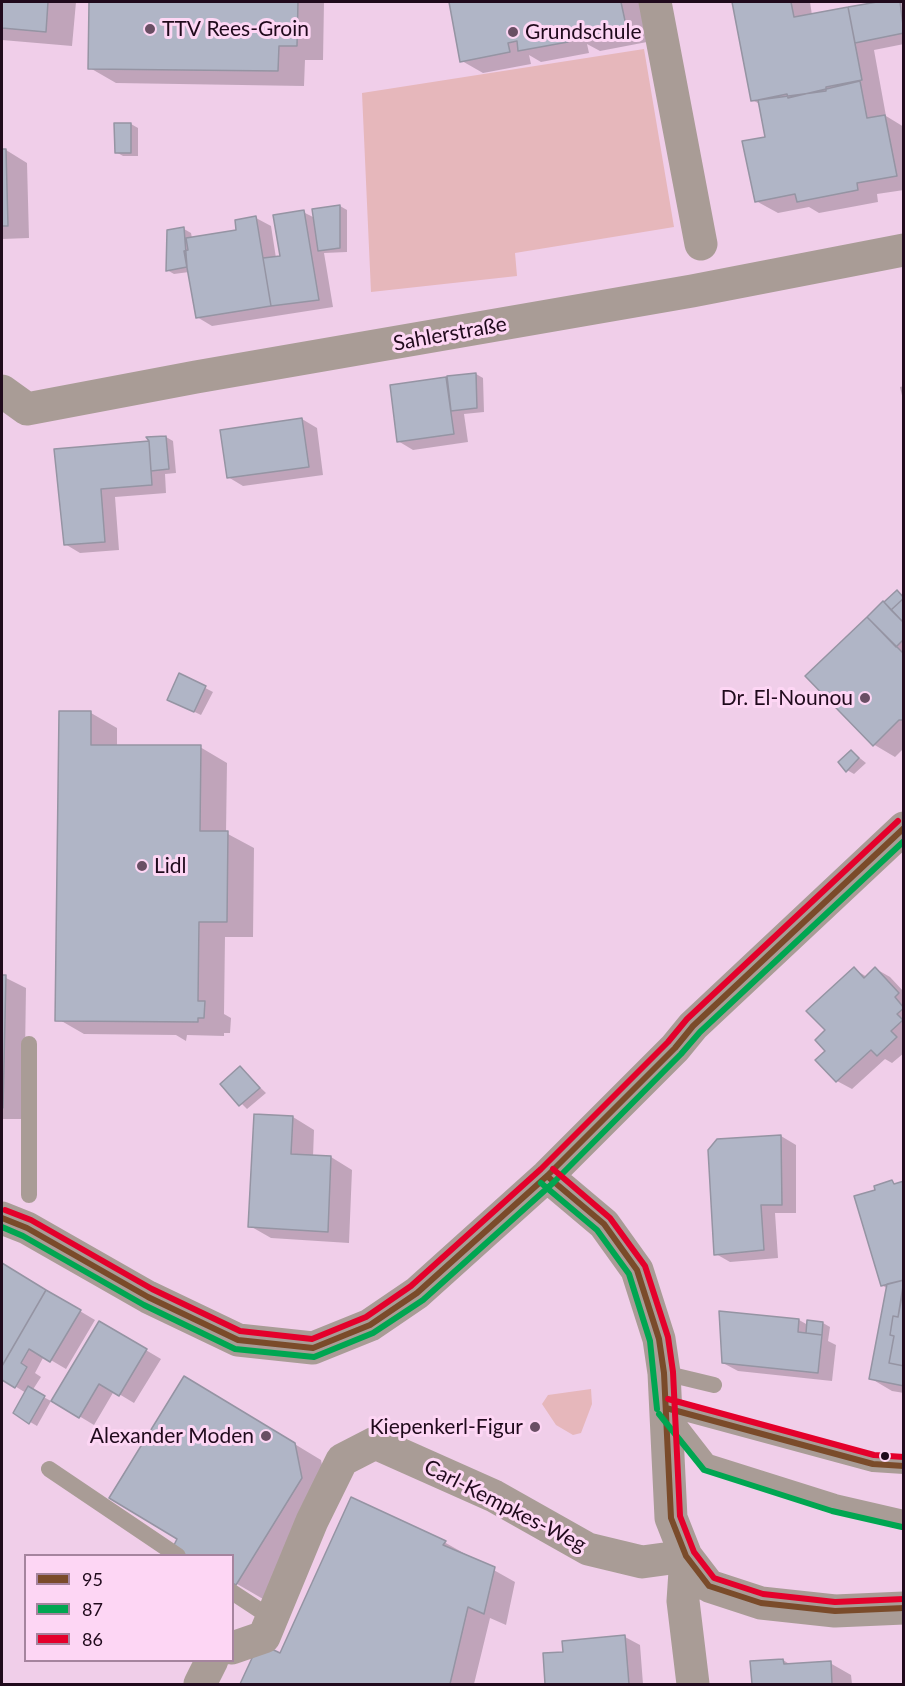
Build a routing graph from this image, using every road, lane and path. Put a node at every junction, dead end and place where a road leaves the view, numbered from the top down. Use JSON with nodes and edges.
{"nodes":[{"id":1,"x":655,"y":2,"type":"edge"},
{"id":2,"x":903,"y":250,"type":"edge"},
{"id":3,"x":705,"y":264,"type":"junction"},
{"id":4,"x":2,"y":391,"type":"edge"},
{"id":5,"x":903,"y":828,"type":"edge"},
{"id":6,"x":28,"y":1044,"type":"dead end"},
{"id":7,"x":547,"y":1176,"type":"junction"},
{"id":8,"x":29,"y":1195,"type":"dead end"},
{"id":9,"x":2,"y":1218,"type":"edge"},
{"id":10,"x":664,"y":1373,"type":"junction"},
{"id":11,"x":714,"y":1385,"type":"dead end"},
{"id":12,"x":666,"y":1408,"type":"junction"},
{"id":13,"x":903,"y":1466,"type":"edge"},
{"id":14,"x":49,"y":1468,"type":"dead end"},
{"id":15,"x":903,"y":1518,"type":"edge"},
{"id":16,"x":175,"y":1554,"type":"edge"},
{"id":17,"x":686,"y":1556,"type":"junction"},
{"id":18,"x":234,"y":1593,"type":"edge"},
{"id":19,"x":903,"y":1608,"type":"edge"},
{"id":20,"x":273,"y":1619,"type":"junction"},
{"id":21,"x":234,"y":1647,"type":"edge"},
{"id":22,"x":211,"y":1662,"type":"edge"},
{"id":23,"x":200,"y":1684,"type":"edge"},
{"id":24,"x":693,"y":1684,"type":"edge"}],
"edges":[{"from":1,"to":3,"type":"street"},
{"from":2,"to":3,"type":"street","name":"Sahlerstraße"},
{"from":3,"to":4,"type":"street","name":"Sahlerstraße"},
{"from":5,"to":7,"type":"street"},
{"from":6,"to":8,"type":"lane"},
{"from":7,"to":9,"type":"street"},
{"from":7,"to":10,"type":"street"},
{"from":10,"to":11,"type":"lane"},
{"from":10,"to":12,"type":"street"},
{"from":12,"to":13,"type":"lane"},
{"from":12,"to":15,"type":"lane"},
{"from":12,"to":17,"type":"street"},
{"from":14,"to":16,"type":"lane"},
{"from":17,"to":19,"type":"street"},
{"from":17,"to":20,"type":"street","name":"Carl-Kempkes-Weg"},
{"from":17,"to":24,"type":"street"},
{"from":18,"to":20,"type":"lane"},
{"from":20,"to":21,"type":"street","name":"Carl-Kempkes-Weg"},
{"from":22,"to":23,"type":"street"}]}
